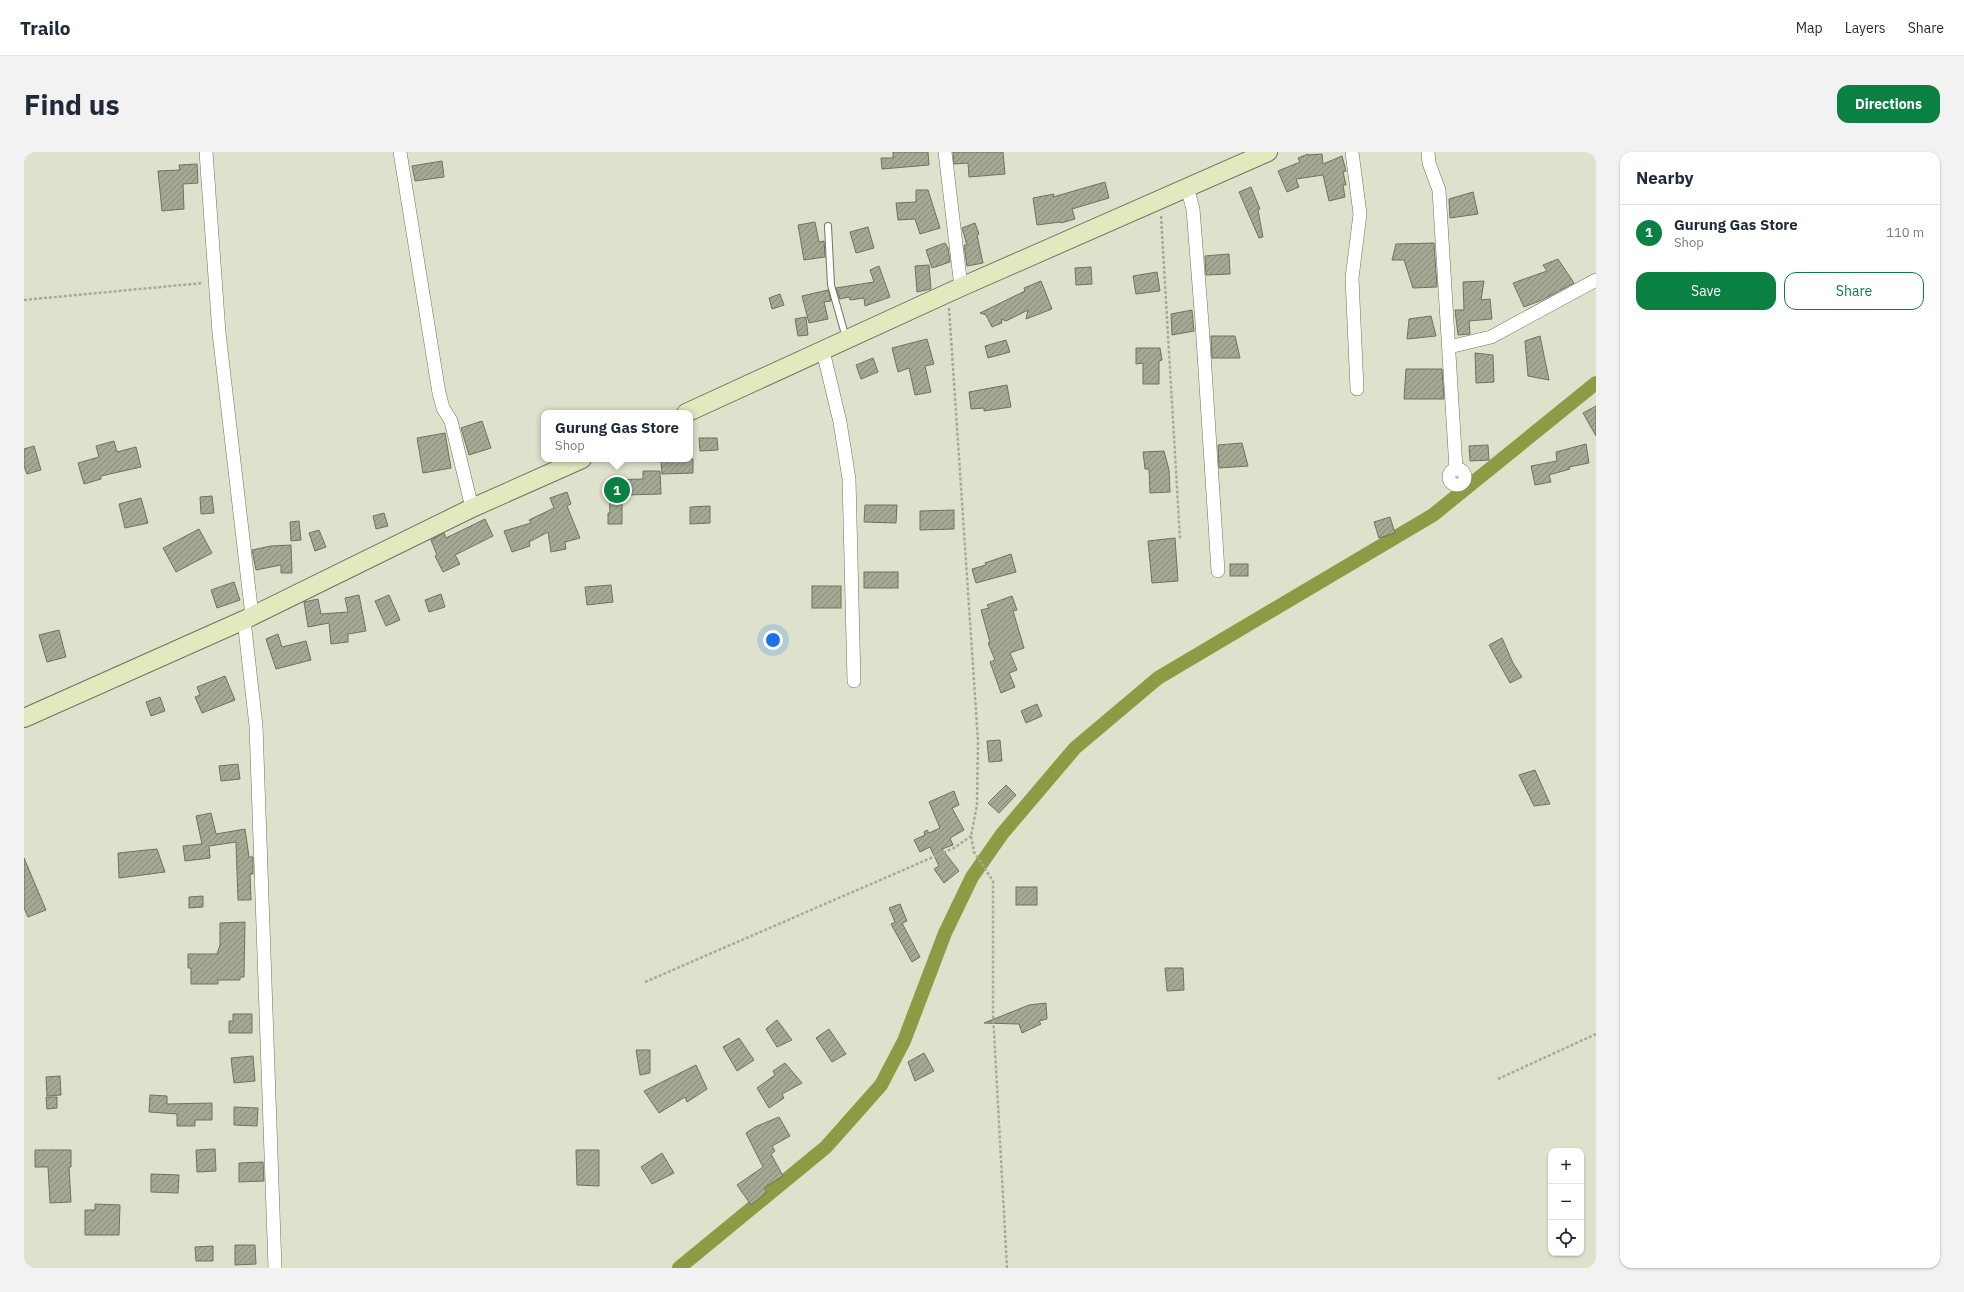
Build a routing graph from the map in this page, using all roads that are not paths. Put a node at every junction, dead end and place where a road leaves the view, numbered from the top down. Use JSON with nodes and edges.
{"nodes":[{"id":1,"x":206,"y":152,"type":"edge"},
{"id":2,"x":400,"y":152,"type":"edge"},
{"id":3,"x":945,"y":152,"type":"edge"},
{"id":4,"x":1268,"y":152,"type":"edge"},
{"id":5,"x":1352,"y":152,"type":"edge"},
{"id":6,"x":1428,"y":152,"type":"edge"},
{"id":7,"x":1187,"y":187,"type":"junction"},
{"id":8,"x":828,"y":226,"type":"dead end"},
{"id":9,"x":1596,"y":280,"type":"edge"},
{"id":10,"x":955,"y":290,"type":"junction"},
{"id":11,"x":846,"y":340,"type":"junction"},
{"id":12,"x":1449,"y":347,"type":"junction"},
{"id":13,"x":823,"y":351,"type":"junction"},
{"id":14,"x":1357,"y":388,"type":"dead end"},
{"id":15,"x":693,"y":410,"type":"edge"},
{"id":16,"x":575,"y":462,"type":"edge"},
{"id":17,"x":1456,"y":469,"type":"dead end"},
{"id":18,"x":472,"y":508,"type":"junction"},
{"id":19,"x":1218,"y":571,"type":"dead end"},
{"id":20,"x":248,"y":618,"type":"junction"},
{"id":21,"x":854,"y":681,"type":"dead end"},
{"id":22,"x":24,"y":718,"type":"edge"},
{"id":23,"x":275,"y":1268,"type":"edge"}],
"edges":[{"from":1,"to":20,"type":"street"},
{"from":2,"to":18,"type":"street"},
{"from":3,"to":10,"type":"street"},
{"from":4,"to":7,"type":"main road"},
{"from":5,"to":14,"type":"street"},
{"from":6,"to":12,"type":"street"},
{"from":7,"to":10,"type":"main road"},
{"from":7,"to":19,"type":"street"},
{"from":8,"to":11,"type":"lane"},
{"from":9,"to":12,"type":"street"},
{"from":10,"to":11,"type":"main road"},
{"from":11,"to":13,"type":"main road"},
{"from":12,"to":17,"type":"street"},
{"from":13,"to":15,"type":"main road"},
{"from":13,"to":21,"type":"street"},
{"from":16,"to":18,"type":"main road"},
{"from":18,"to":20,"type":"main road"},
{"from":20,"to":22,"type":"main road"},
{"from":20,"to":23,"type":"street"}]}
